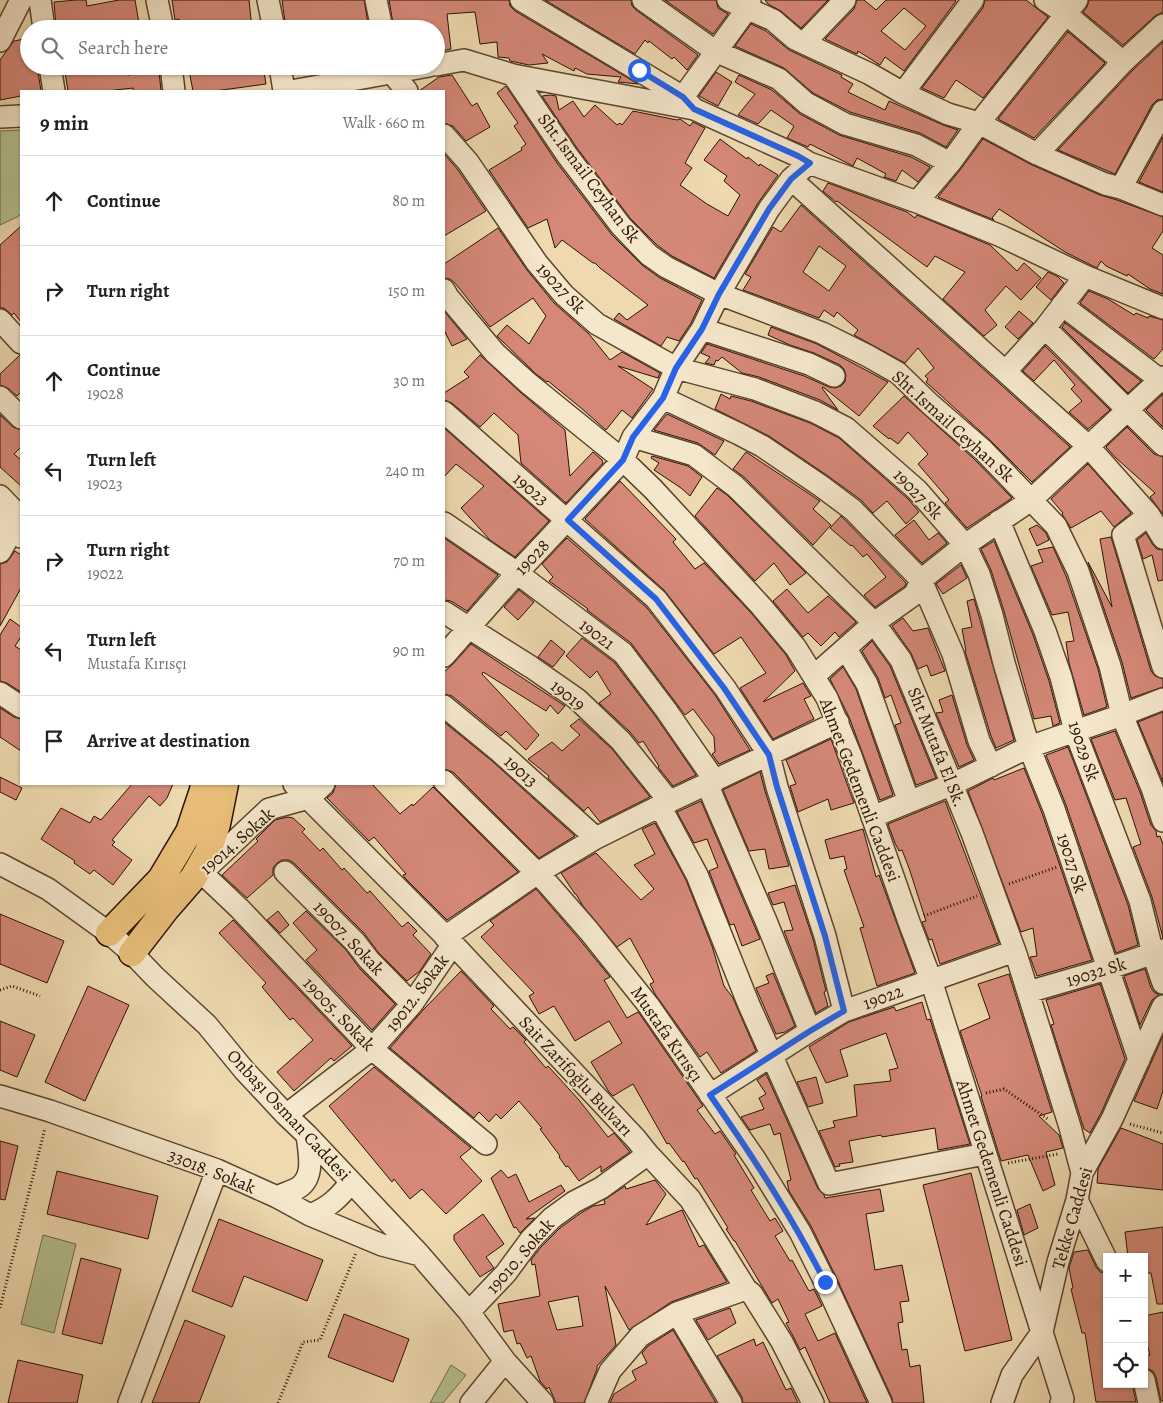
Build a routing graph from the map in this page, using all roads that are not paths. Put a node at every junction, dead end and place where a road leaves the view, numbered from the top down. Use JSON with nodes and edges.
{"nodes":[{"id":1,"x":21,"y":0,"type":"edge"},
{"id":2,"x":40,"y":0,"type":"edge"},
{"id":3,"x":157,"y":0,"type":"edge"},
{"id":4,"x":268,"y":0,"type":"edge"},
{"id":5,"x":376,"y":0,"type":"edge"},
{"id":6,"x":521,"y":0,"type":"edge"},
{"id":7,"x":643,"y":0,"type":"edge"},
{"id":8,"x":728,"y":0,"type":"edge"},
{"id":9,"x":845,"y":0,"type":"edge"},
{"id":10,"x":973,"y":0,"type":"edge"},
{"id":11,"x":1046,"y":0,"type":"edge"},
{"id":12,"x":749,"y":4,"type":"edge"},
{"id":13,"x":1071,"y":7,"type":"edge"},
{"id":14,"x":43,"y":20,"type":"edge"},
{"id":15,"x":161,"y":20,"type":"edge"},
{"id":16,"x":272,"y":20,"type":"edge"},
{"id":17,"x":380,"y":20,"type":"edge"},
{"id":18,"x":1163,"y":24,"type":"edge"},
{"id":19,"x":0,"y":41,"type":"edge"},
{"id":20,"x":804,"y":43,"type":"junction"},
{"id":21,"x":715,"y":51,"type":"junction"},
{"id":22,"x":1123,"y":62,"type":"junction"},
{"id":23,"x":445,"y":63,"type":"edge"},
{"id":24,"x":51,"y":75,"type":"edge"},
{"id":25,"x":172,"y":75,"type":"edge"},
{"id":26,"x":281,"y":75,"type":"edge"},
{"id":27,"x":368,"y":75,"type":"edge"},
{"id":28,"x":395,"y":75,"type":"edge"},
{"id":29,"x":513,"y":75,"type":"junction"},
{"id":30,"x":54,"y":90,"type":"edge"},
{"id":31,"x":174,"y":90,"type":"edge"},
{"id":32,"x":284,"y":90,"type":"edge"},
{"id":33,"x":301,"y":90,"type":"edge"},
{"id":34,"x":406,"y":90,"type":"edge"},
{"id":35,"x":903,"y":93,"type":"junction"},
{"id":36,"x":688,"y":103,"type":"junction"},
{"id":37,"x":1163,"y":111,"type":"edge"},
{"id":38,"x":20,"y":116,"type":"edge"},
{"id":39,"x":0,"y":117,"type":"edge"},
{"id":40,"x":979,"y":122,"type":"junction"},
{"id":41,"x":445,"y":136,"type":"edge"},
{"id":42,"x":1037,"y":154,"type":"junction"},
{"id":43,"x":950,"y":162,"type":"junction"},
{"id":44,"x":810,"y":163,"type":"junction"},
{"id":45,"x":791,"y":179,"type":"junction"},
{"id":46,"x":1121,"y":188,"type":"junction"},
{"id":47,"x":917,"y":202,"type":"junction"},
{"id":48,"x":1163,"y":205,"type":"edge"},
{"id":49,"x":1085,"y":276,"type":"junction"},
{"id":50,"x":445,"y":292,"type":"edge"},
{"id":51,"x":719,"y":294,"type":"junction"},
{"id":52,"x":1062,"y":305,"type":"junction"},
{"id":53,"x":1163,"y":308,"type":"edge"},
{"id":54,"x":0,"y":320,"type":"edge"},
{"id":55,"x":1045,"y":328,"type":"junction"},
{"id":56,"x":702,"y":329,"type":"junction"},
{"id":57,"x":20,"y":342,"type":"edge"},
{"id":58,"x":676,"y":368,"type":"junction"},
{"id":59,"x":1006,"y":371,"type":"junction"},
{"id":60,"x":834,"y":376,"type":"dead end"},
{"id":61,"x":1162,"y":379,"type":"edge"},
{"id":62,"x":0,"y":397,"type":"edge"},
{"id":63,"x":663,"y":398,"type":"junction"},
{"id":64,"x":1128,"y":410,"type":"junction"},
{"id":65,"x":445,"y":413,"type":"edge"},
{"id":66,"x":20,"y":417,"type":"edge"},
{"id":67,"x":633,"y":437,"type":"junction"},
{"id":68,"x":1163,"y":445,"type":"edge"},
{"id":69,"x":1088,"y":446,"type":"junction"},
{"id":70,"x":623,"y":460,"type":"junction"},
{"id":71,"x":0,"y":496,"type":"edge"},
{"id":72,"x":1031,"y":500,"type":"junction"},
{"id":73,"x":1149,"y":515,"type":"junction"},
{"id":74,"x":568,"y":520,"type":"junction"},
{"id":75,"x":999,"y":521,"type":"junction"},
{"id":76,"x":445,"y":524,"type":"edge"},
{"id":77,"x":14,"y":525,"type":"edge"},
{"id":78,"x":1163,"y":538,"type":"edge"},
{"id":79,"x":965,"y":545,"type":"junction"},
{"id":80,"x":0,"y":552,"type":"edge"},
{"id":81,"x":517,"y":573,"type":"junction"},
{"id":82,"x":921,"y":580,"type":"junction"},
{"id":83,"x":445,"y":613,"type":"edge"},
{"id":84,"x":874,"y":623,"type":"junction"},
{"id":85,"x":470,"y":628,"type":"junction"},
{"id":86,"x":846,"y":649,"type":"junction"},
{"id":87,"x":445,"y":655,"type":"edge"},
{"id":88,"x":1163,"y":667,"type":"edge"},
{"id":89,"x":814,"y":676,"type":"junction"},
{"id":90,"x":0,"y":693,"type":"edge"},
{"id":91,"x":1163,"y":699,"type":"edge"},
{"id":92,"x":20,"y":706,"type":"edge"},
{"id":93,"x":445,"y":707,"type":"edge"},
{"id":94,"x":1122,"y":715,"type":"junction"},
{"id":95,"x":838,"y":722,"type":"junction"},
{"id":96,"x":1075,"y":731,"type":"junction"},
{"id":97,"x":1029,"y":747,"type":"junction"},
{"id":98,"x":769,"y":755,"type":"junction"},
{"id":99,"x":991,"y":766,"type":"junction"},
{"id":100,"x":445,"y":782,"type":"edge"},
{"id":101,"x":711,"y":782,"type":"junction"},
{"id":102,"x":953,"y":784,"type":"junction"},
{"id":103,"x":204,"y":785,"type":"edge"},
{"id":104,"x":226,"y":785,"type":"edge"},
{"id":105,"x":309,"y":788,"type":"edge"},
{"id":106,"x":909,"y":802,"type":"junction"},
{"id":107,"x":665,"y":804,"type":"junction"},
{"id":108,"x":872,"y":817,"type":"junction"},
{"id":109,"x":1163,"y":821,"type":"edge"},
{"id":110,"x":596,"y":838,"type":"junction"},
{"id":111,"x":0,"y":864,"type":"edge"},
{"id":112,"x":285,"y":872,"type":"dead end"},
{"id":113,"x":536,"y":874,"type":"junction"},
{"id":114,"x":197,"y":876,"type":"junction"},
{"id":115,"x":108,"y":933,"type":"junction"},
{"id":116,"x":449,"y":941,"type":"junction"},
{"id":117,"x":1015,"y":951,"type":"junction"},
{"id":118,"x":1158,"y":952,"type":"edge"},
{"id":119,"x":132,"y":953,"type":"junction"},
{"id":120,"x":1107,"y":969,"type":"junction"},
{"id":121,"x":931,"y":980,"type":"junction"},
{"id":122,"x":1163,"y":983,"type":"edge"},
{"id":123,"x":1028,"y":992,"type":"junction"},
{"id":124,"x":412,"y":1004,"type":"junction"},
{"id":125,"x":1163,"y":1006,"type":"edge"},
{"id":126,"x":844,"y":1011,"type":"junction"},
{"id":127,"x":810,"y":1031,"type":"junction"},
{"id":128,"x":372,"y":1049,"type":"junction"},
{"id":129,"x":772,"y":1055,"type":"junction"},
{"id":130,"x":1138,"y":1060,"type":"junction"},
{"id":131,"x":710,"y":1095,"type":"junction"},
{"id":132,"x":0,"y":1096,"type":"edge"},
{"id":133,"x":286,"y":1115,"type":"junction"},
{"id":134,"x":306,"y":1135,"type":"junction"},
{"id":135,"x":486,"y":1144,"type":"dead end"},
{"id":136,"x":648,"y":1154,"type":"junction"},
{"id":137,"x":987,"y":1160,"type":"junction"},
{"id":138,"x":217,"y":1170,"type":"junction"},
{"id":139,"x":1082,"y":1173,"type":"junction"},
{"id":140,"x":351,"y":1182,"type":"junction"},
{"id":141,"x":277,"y":1197,"type":"junction"},
{"id":142,"x":1077,"y":1200,"type":"junction"},
{"id":143,"x":310,"y":1215,"type":"junction"},
{"id":144,"x":1103,"y":1253,"type":"edge"},
{"id":145,"x":420,"y":1255,"type":"junction"},
{"id":146,"x":746,"y":1289,"type":"junction"},
{"id":147,"x":470,"y":1312,"type":"junction"},
{"id":148,"x":677,"y":1313,"type":"junction"},
{"id":149,"x":1042,"y":1332,"type":"junction"},
{"id":150,"x":505,"y":1361,"type":"junction"},
{"id":151,"x":1146,"y":1388,"type":"edge"},
{"id":152,"x":129,"y":1403,"type":"edge"},
{"id":153,"x":471,"y":1403,"type":"edge"},
{"id":154,"x":543,"y":1403,"type":"edge"},
{"id":155,"x":596,"y":1403,"type":"edge"},
{"id":156,"x":731,"y":1403,"type":"edge"},
{"id":157,"x":813,"y":1403,"type":"edge"},
{"id":158,"x":881,"y":1403,"type":"edge"},
{"id":159,"x":1002,"y":1403,"type":"edge"},
{"id":160,"x":1061,"y":1403,"type":"edge"},
{"id":161,"x":1149,"y":1403,"type":"edge"}],
"edges":[{"from":1,"to":19,"type":"street"},
{"from":2,"to":14,"type":"street"},
{"from":3,"to":15,"type":"street"},
{"from":4,"to":16,"type":"street"},
{"from":5,"to":17,"type":"street"},
{"from":6,"to":36,"type":"street"},
{"from":7,"to":21,"type":"street"},
{"from":8,"to":12,"type":"street"},
{"from":9,"to":20,"type":"street"},
{"from":10,"to":35,"type":"street"},
{"from":11,"to":13,"type":"street"},
{"from":12,"to":20,"type":"street"},
{"from":12,"to":21,"type":"street"},
{"from":13,"to":22,"type":"street"},
{"from":13,"to":40,"type":"street"},
{"from":18,"to":22,"type":"street"},
{"from":20,"to":35,"type":"street"},
{"from":21,"to":36,"type":"street"},
{"from":21,"to":43,"type":"street"},
{"from":22,"to":42,"type":"street"},
{"from":23,"to":29,"type":"street"},
{"from":24,"to":30,"type":"street"},
{"from":25,"to":31,"type":"street"},
{"from":26,"to":32,"type":"street"},
{"from":27,"to":33,"type":"street"},
{"from":28,"to":34,"type":"street"},
{"from":29,"to":36,"type":"street"},
{"from":29,"to":51,"type":"street","name":"Sht.Ismail Ceyhan Sk"},
{"from":35,"to":40,"type":"street"},
{"from":36,"to":44,"type":"street"},
{"from":37,"to":46,"type":"street"},
{"from":38,"to":39,"type":"street"},
{"from":40,"to":42,"type":"street"},
{"from":40,"to":43,"type":"street"},
{"from":41,"to":58,"type":"street","name":"19027 Sk"},
{"from":42,"to":46,"type":"street"},
{"from":43,"to":47,"type":"street"},
{"from":44,"to":45,"type":"street","name":"19028"},
{"from":44,"to":47,"type":"street"},
{"from":45,"to":51,"type":"street","name":"19028"},
{"from":45,"to":59,"type":"street"},
{"from":46,"to":48,"type":"street"},
{"from":47,"to":49,"type":"street"},
{"from":49,"to":52,"type":"street"},
{"from":49,"to":53,"type":"street"},
{"from":50,"to":70,"type":"street","name":"Ahmet Gedemenli Caddesi"},
{"from":51,"to":56,"type":"street","name":"19028"},
{"from":51,"to":72,"type":"street","name":"Sht.Ismail Ceyhan Sk"},
{"from":52,"to":55,"type":"street"},
{"from":52,"to":61,"type":"street"},
{"from":54,"to":57,"type":"street"},
{"from":55,"to":59,"type":"street"},
{"from":55,"to":64,"type":"street"},
{"from":56,"to":58,"type":"street","name":"19028"},
{"from":56,"to":60,"type":"street"},
{"from":58,"to":63,"type":"street","name":"19028"},
{"from":58,"to":79,"type":"street","name":"19027 Sk"},
{"from":59,"to":69,"type":"street"},
{"from":61,"to":64,"type":"street"},
{"from":62,"to":66,"type":"street"},
{"from":63,"to":67,"type":"street","name":"19028"},
{"from":63,"to":82,"type":"street"},
{"from":64,"to":68,"type":"street"},
{"from":64,"to":69,"type":"street"},
{"from":65,"to":74,"type":"street","name":"19023"},
{"from":67,"to":70,"type":"street","name":"19028"},
{"from":67,"to":84,"type":"street","name":"Sht Mutafa El Sk."},
{"from":69,"to":72,"type":"street"},
{"from":69,"to":73,"type":"street"},
{"from":70,"to":74,"type":"street","name":"19028"},
{"from":70,"to":89,"type":"street","name":"Ahmet Gedemenli Caddesi"},
{"from":71,"to":77,"type":"street"},
{"from":72,"to":75,"type":"street"},
{"from":72,"to":94,"type":"street","name":"Sht.Ismail Ceyhan Sk"},
{"from":73,"to":78,"type":"street"},
{"from":73,"to":88,"type":"street"},
{"from":74,"to":81,"type":"street","name":"19028"},
{"from":74,"to":98,"type":"street","name":"19023"},
{"from":75,"to":79,"type":"street"},
{"from":75,"to":96,"type":"street","name":"19029 Sk"},
{"from":76,"to":81,"type":"street","name":"19021"},
{"from":77,"to":80,"type":"street"},
{"from":79,"to":82,"type":"street"},
{"from":79,"to":97,"type":"street","name":"19027 Sk"},
{"from":81,"to":85,"type":"street","name":"19028"},
{"from":81,"to":101,"type":"street","name":"19021"},
{"from":82,"to":84,"type":"street"},
{"from":82,"to":99,"type":"street"},
{"from":83,"to":85,"type":"street","name":"19019"},
{"from":84,"to":86,"type":"street"},
{"from":84,"to":102,"type":"street","name":"Sht Mutafa El Sk."},
{"from":85,"to":87,"type":"street","name":"19028"},
{"from":85,"to":107,"type":"street","name":"19019"},
{"from":86,"to":89,"type":"street"},
{"from":86,"to":106,"type":"street"},
{"from":89,"to":95,"type":"street","name":"Ahmet Gedemenli Caddesi"},
{"from":90,"to":92,"type":"street"},
{"from":91,"to":94,"type":"street"},
{"from":93,"to":110,"type":"street","name":"19013"},
{"from":94,"to":96,"type":"street"},
{"from":94,"to":109,"type":"street","name":"Sht.Ismail Ceyhan Sk"},
{"from":95,"to":98,"type":"street"},
{"from":95,"to":108,"type":"street","name":"Ahmet Gedemenli Caddesi"},
{"from":96,"to":97,"type":"street"},
{"from":96,"to":118,"type":"street","name":"19029 Sk"},
{"from":97,"to":99,"type":"street"},
{"from":97,"to":120,"type":"street","name":"19027 Sk"},
{"from":98,"to":101,"type":"street"},
{"from":98,"to":126,"type":"street","name":"19023"},
{"from":99,"to":102,"type":"street"},
{"from":100,"to":113,"type":"street","name":"Mustafa Kırısçı"},
{"from":101,"to":107,"type":"street"},
{"from":101,"to":127,"type":"street","name":"19021"},
{"from":102,"to":106,"type":"street"},
{"from":102,"to":117,"type":"street","name":"Sht Mutafa El Sk."},
{"from":103,"to":115,"type":"main road"},
{"from":104,"to":114,"type":"main road"},
{"from":105,"to":114,"type":"street","name":"19014. Sokak"},
{"from":105,"to":116,"type":"street","name":"Sait Zarifoğlu Bulvarı"},
{"from":106,"to":108,"type":"street"},
{"from":107,"to":110,"type":"street"},
{"from":107,"to":129,"type":"street","name":"19019"},
{"from":108,"to":121,"type":"street","name":"Ahmet Gedemenli Caddesi"},
{"from":110,"to":113,"type":"street"},
{"from":111,"to":115,"type":"street","name":"Onbaşı Osman Caddesi"},
{"from":112,"to":124,"type":"street","name":"19007. Sokak"},
{"from":113,"to":116,"type":"street"},
{"from":113,"to":131,"type":"street","name":"Mustafa Kırısçı"},
{"from":114,"to":119,"type":"main road"},
{"from":114,"to":128,"type":"street","name":"19005. Sokak"},
{"from":115,"to":119,"type":"street","name":"Onbaşı Osman Caddesi"},
{"from":116,"to":124,"type":"street","name":"19012. Sokak"},
{"from":116,"to":136,"type":"street","name":"Sait Zarifoğlu Bulvarı"},
{"from":117,"to":121,"type":"street","name":"19022"},
{"from":117,"to":123,"type":"street","name":"Sht Mutafa El Sk."},
{"from":118,"to":120,"type":"street","name":"19032 Sk"},
{"from":118,"to":122,"type":"street","name":"19029 Sk"},
{"from":119,"to":133,"type":"street","name":"Onbaşı Osman Caddesi"},
{"from":120,"to":123,"type":"street","name":"19032 Sk"},
{"from":120,"to":130,"type":"street","name":"19027 Sk"},
{"from":121,"to":126,"type":"street","name":"19022"},
{"from":121,"to":137,"type":"street","name":"Ahmet Gedemenli Caddesi"},
{"from":123,"to":139,"type":"street","name":"Sht Mutafa El Sk."},
{"from":124,"to":128,"type":"street","name":"19012. Sokak"},
{"from":125,"to":130,"type":"street","name":"Tekke Caddesi"},
{"from":126,"to":127,"type":"street","name":"19022"},
{"from":127,"to":129,"type":"street","name":"19022"},
{"from":128,"to":133,"type":"street","name":"19012. Sokak"},
{"from":128,"to":135,"type":"street","name":"19005. Sokak"},
{"from":129,"to":131,"type":"street","name":"19022"},
{"from":129,"to":137,"type":"street","name":"19019"},
{"from":130,"to":139,"type":"street","name":"Tekke Caddesi"},
{"from":131,"to":158,"type":"street","name":"Mustafa Kırısçı"},
{"from":132,"to":138,"type":"street","name":"33018. Sokak"},
{"from":133,"to":134,"type":"street","name":"Onbaşı Osman Caddesi"},
{"from":134,"to":140,"type":"street","name":"Onbaşı Osman Caddesi"},
{"from":134,"to":141,"type":"street"},
{"from":136,"to":146,"type":"street","name":"Sait Zarifoğlu Bulvarı"},
{"from":136,"to":147,"type":"street","name":"19010. Sokak"},
{"from":137,"to":149,"type":"street","name":"Ahmet Gedemenli Caddesi"},
{"from":138,"to":141,"type":"street","name":"33018. Sokak"},
{"from":138,"to":152,"type":"street"},
{"from":139,"to":142,"type":"street","name":"Tekke Caddesi"},
{"from":140,"to":143,"type":"street"},
{"from":140,"to":145,"type":"street","name":"Onbaşı Osman Caddesi"},
{"from":141,"to":143,"type":"street","name":"33018. Sokak"},
{"from":142,"to":144,"type":"street"},
{"from":142,"to":149,"type":"street","name":"Tekke Caddesi"},
{"from":143,"to":145,"type":"street","name":"33018. Sokak"},
{"from":145,"to":147,"type":"street","name":"Onbaşı Osman Caddesi"},
{"from":146,"to":148,"type":"street"},
{"from":146,"to":157,"type":"street","name":"Sait Zarifoğlu Bulvarı"},
{"from":147,"to":150,"type":"street","name":"Onbaşı Osman Caddesi"},
{"from":148,"to":155,"type":"street"},
{"from":148,"to":156,"type":"street"},
{"from":149,"to":159,"type":"street","name":"Tekke Caddesi"},
{"from":149,"to":160,"type":"street","name":"Ahmet Gedemenli Caddesi"},
{"from":150,"to":153,"type":"street"},
{"from":150,"to":154,"type":"street","name":"Onbaşı Osman Caddesi"},
{"from":151,"to":161,"type":"street"}]}
